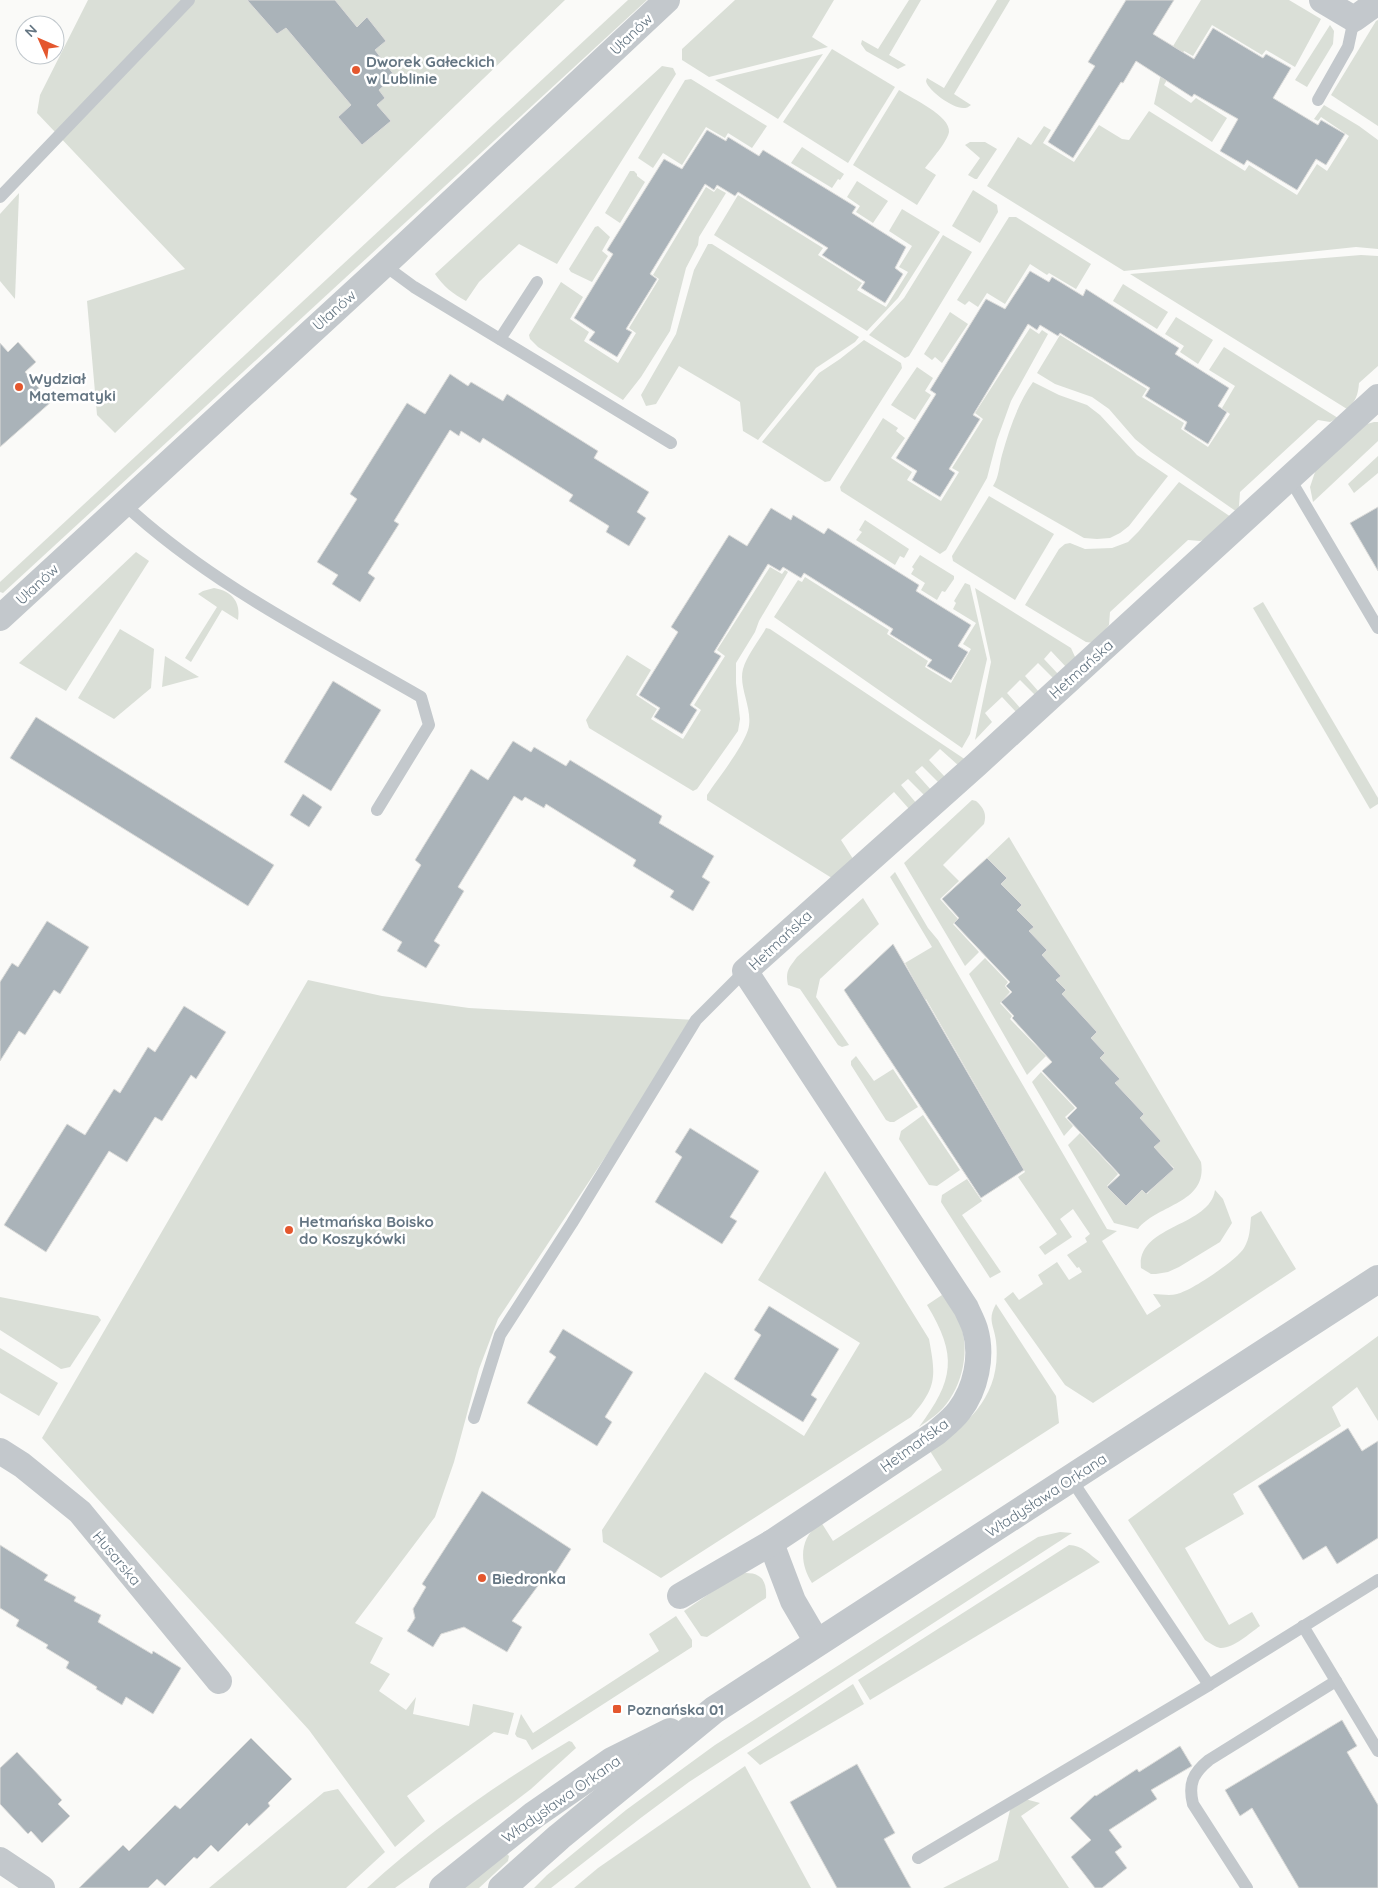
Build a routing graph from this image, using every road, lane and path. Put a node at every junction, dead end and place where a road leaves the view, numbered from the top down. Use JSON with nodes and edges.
{"nodes":[{"id":1,"x":189,"y":0,"type":"edge"},
{"id":2,"x":667,"y":0,"type":"edge"},
{"id":3,"x":1322,"y":0,"type":"edge"},
{"id":4,"x":1376,"y":0,"type":"edge"},
{"id":5,"x":1354,"y":19,"type":"junction"},
{"id":6,"x":1318,"y":100,"type":"dead end"},
{"id":7,"x":0,"y":197,"type":"edge"},
{"id":8,"x":384,"y":265,"type":"junction"},
{"id":9,"x":538,"y":282,"type":"dead end"},
{"id":10,"x":500,"y":339,"type":"junction"},
{"id":11,"x":1378,"y":397,"type":"edge"},
{"id":12,"x":671,"y":443,"type":"dead end"},
{"id":13,"x":1290,"y":479,"type":"junction"},
{"id":14,"x":124,"y":504,"type":"junction"},
{"id":15,"x":0,"y":618,"type":"edge"},
{"id":16,"x":1378,"y":628,"type":"edge"},
{"id":17,"x":377,"y":810,"type":"dead end"},
{"id":18,"x":745,"y":971,"type":"junction"},
{"id":19,"x":1378,"y":1279,"type":"edge"},
{"id":20,"x":474,"y":1418,"type":"dead end"},
{"id":21,"x":0,"y":1451,"type":"edge"},
{"id":22,"x":1071,"y":1479,"type":"junction"},
{"id":23,"x":771,"y":1544,"type":"junction"},
{"id":24,"x":1378,"y":1580,"type":"edge"},
{"id":25,"x":680,"y":1596,"type":"dead end"},
{"id":26,"x":1303,"y":1626,"type":"junction"},
{"id":27,"x":817,"y":1642,"type":"junction"},
{"id":28,"x":219,"y":1681,"type":"dead end"},
{"id":29,"x":1336,"y":1681,"type":"junction"},
{"id":30,"x":1209,"y":1685,"type":"junction"},
{"id":31,"x":714,"y":1710,"type":"junction"},
{"id":32,"x":1136,"y":1715,"type":"dead end"},
{"id":33,"x":1149,"y":1721,"type":"junction"},
{"id":34,"x":1378,"y":1751,"type":"edge"},
{"id":35,"x":918,"y":1858,"type":"dead end"},
{"id":36,"x":0,"y":1860,"type":"edge"},
{"id":37,"x":42,"y":1888,"type":"edge"},
{"id":38,"x":443,"y":1888,"type":"edge"},
{"id":39,"x":502,"y":1888,"type":"edge"},
{"id":40,"x":1248,"y":1888,"type":"edge"}],
"edges":[{"from":1,"to":7,"type":"lane"},
{"from":2,"to":8,"type":"street","name":"Ułanów"},
{"from":3,"to":5,"type":"street"},
{"from":4,"to":5,"type":"street"},
{"from":5,"to":6,"type":"lane"},
{"from":8,"to":10,"type":"lane"},
{"from":8,"to":14,"type":"street","name":"Ułanów"},
{"from":9,"to":10,"type":"lane"},
{"from":10,"to":12,"type":"lane"},
{"from":11,"to":13,"type":"street","name":"Hetmańska"},
{"from":13,"to":16,"type":"lane"},
{"from":13,"to":18,"type":"street","name":"Hetmańska"},
{"from":14,"to":15,"type":"street","name":"Ułanów"},
{"from":14,"to":17,"type":"lane"},
{"from":18,"to":20,"type":"lane"},
{"from":18,"to":23,"type":"street","name":"Hetmańska"},
{"from":19,"to":22,"type":"street","name":"Władysława Orkana"},
{"from":21,"to":28,"type":"street","name":"Husarska"},
{"from":22,"to":27,"type":"street","name":"Władysława Orkana"},
{"from":22,"to":30,"type":"lane"},
{"from":23,"to":25,"type":"street","name":"Hetmańska"},
{"from":23,"to":27,"type":"street"},
{"from":24,"to":26,"type":"lane"},
{"from":26,"to":29,"type":"lane"},
{"from":26,"to":30,"type":"lane"},
{"from":27,"to":31,"type":"street","name":"Władysława Orkana"},
{"from":29,"to":34,"type":"lane"},
{"from":29,"to":40,"type":"lane"},
{"from":30,"to":33,"type":"lane"},
{"from":31,"to":38,"type":"street","name":"Władysława Orkana"},
{"from":31,"to":39,"type":"street","name":"Władysława Orkana"},
{"from":32,"to":33,"type":"lane"},
{"from":33,"to":35,"type":"lane"},
{"from":36,"to":37,"type":"street"}]}
